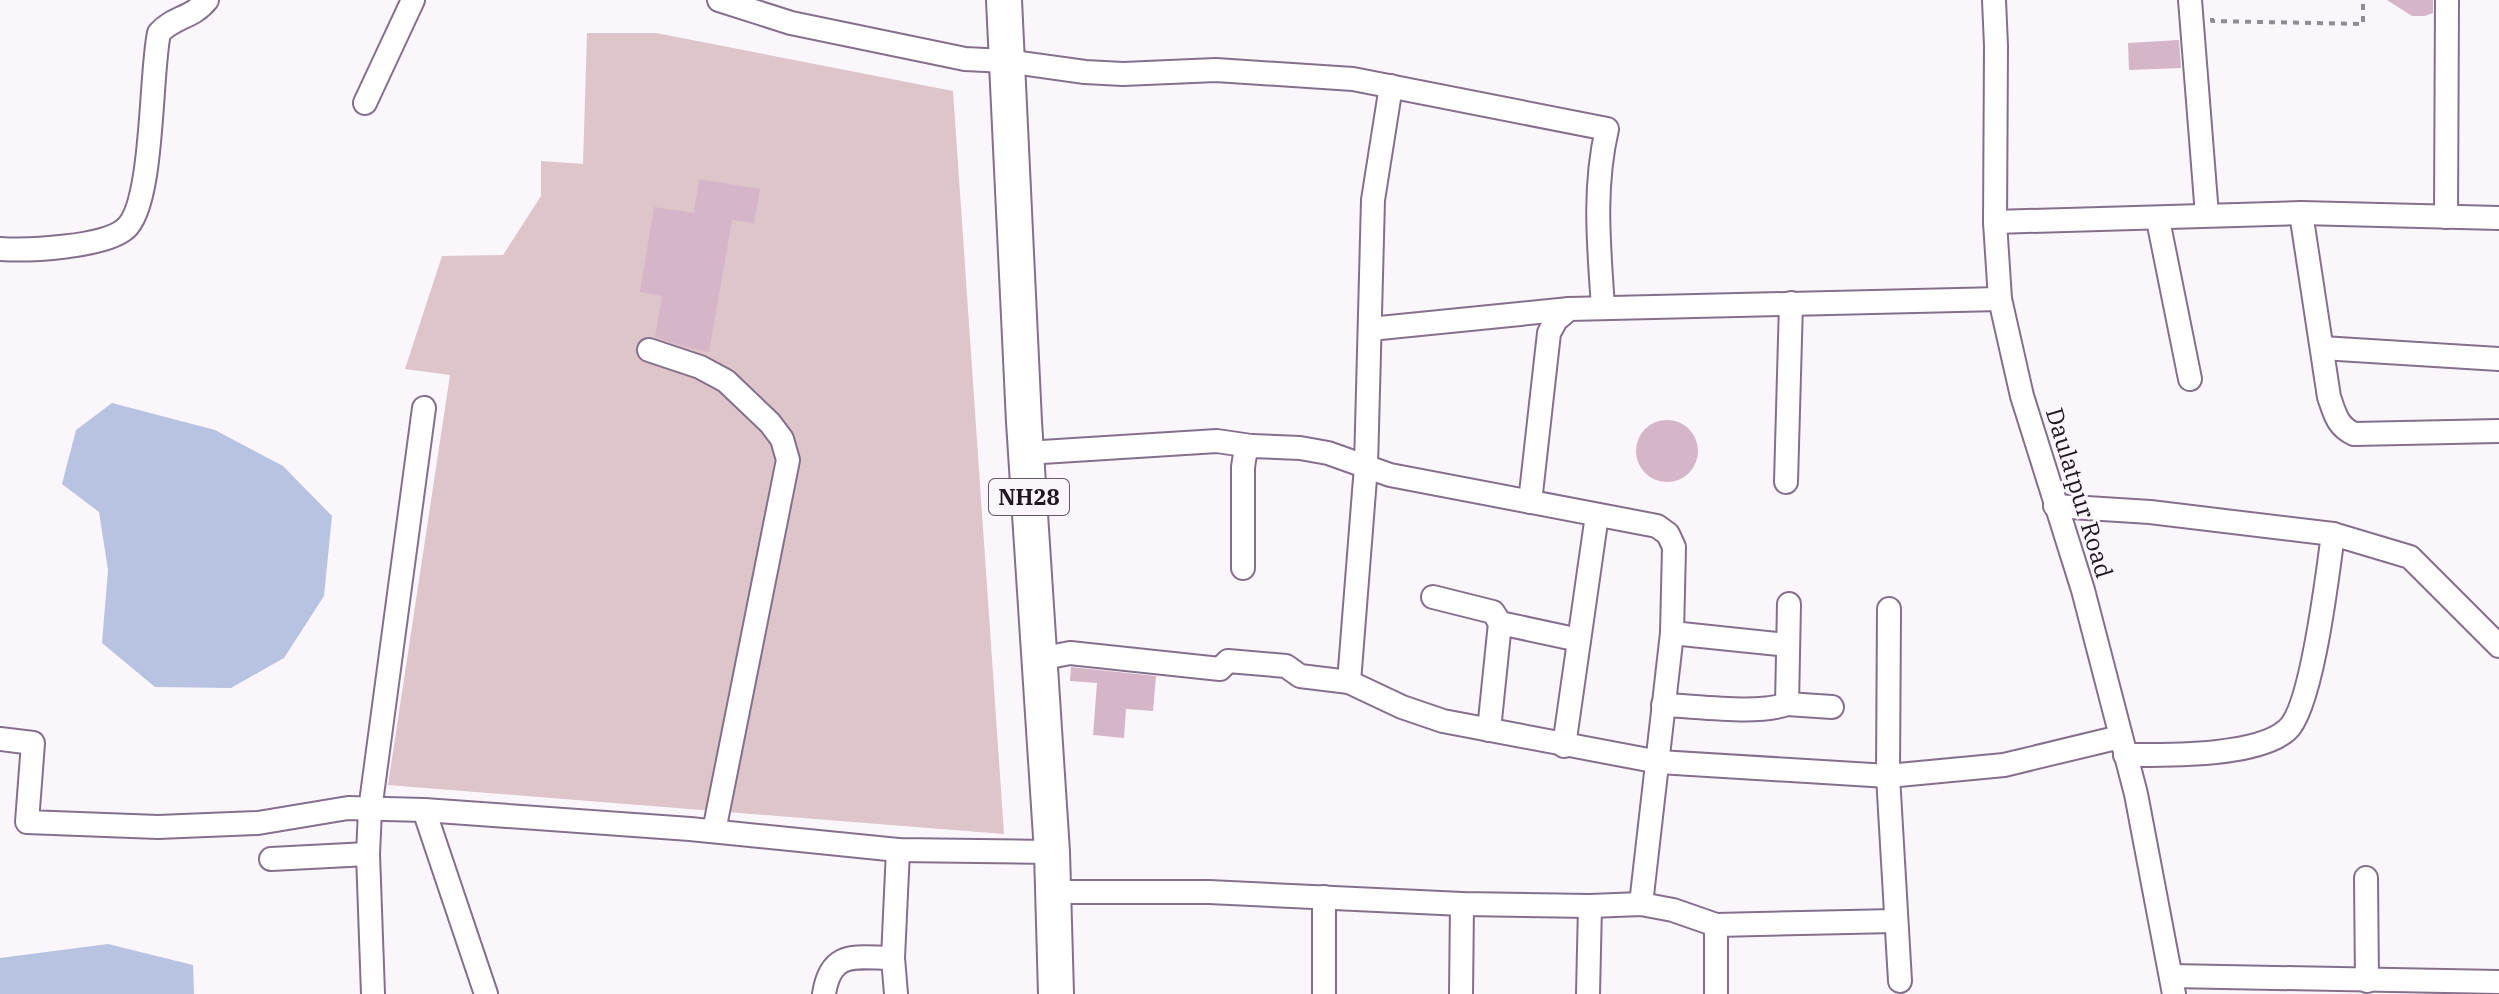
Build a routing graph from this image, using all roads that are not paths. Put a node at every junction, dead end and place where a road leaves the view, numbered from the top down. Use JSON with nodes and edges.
{"nodes":[{"id":1,"x":207,"y":0,"type":"edge"},
{"id":2,"x":413,"y":0,"type":"edge"},
{"id":3,"x":719,"y":0,"type":"edge"},
{"id":4,"x":1004,"y":0,"type":"edge"},
{"id":5,"x":1994,"y":0,"type":"edge"},
{"id":6,"x":2190,"y":0,"type":"edge"},
{"id":7,"x":2447,"y":0,"type":"edge"},
{"id":8,"x":1006,"y":61,"type":"junction"},
{"id":9,"x":1391,"y":86,"type":"junction"},
{"id":10,"x":365,"y":103,"type":"dead end"},
{"id":11,"x":2301,"y":213,"type":"junction"},
{"id":12,"x":2207,"y":215,"type":"junction"},
{"id":13,"x":2446,"y":217,"type":"junction"},
{"id":14,"x":2499,"y":218,"type":"edge"},
{"id":15,"x":2158,"y":220,"type":"junction"},
{"id":16,"x":1995,"y":222,"type":"junction"},
{"id":17,"x":0,"y":249,"type":"edge"},
{"id":18,"x":2000,"y":299,"type":"junction"},
{"id":19,"x":1791,"y":303,"type":"junction"},
{"id":20,"x":1603,"y":307,"type":"junction"},
{"id":21,"x":1569,"y":309,"type":"junction"},
{"id":22,"x":1370,"y":329,"type":"junction"},
{"id":23,"x":2322,"y":348,"type":"junction"},
{"id":24,"x":649,"y":350,"type":"dead end"},
{"id":25,"x":2499,"y":359,"type":"edge"},
{"id":26,"x":2190,"y":379,"type":"dead end"},
{"id":27,"x":424,"y":408,"type":"dead end"},
{"id":28,"x":2499,"y":431,"type":"edge"},
{"id":29,"x":1251,"y":446,"type":"junction"},
{"id":30,"x":1026,"y":453,"type":"junction"},
{"id":31,"x":1366,"y":466,"type":"junction"},
{"id":32,"x":1786,"y":482,"type":"dead end"},
{"id":33,"x":1530,"y":502,"type":"junction"},
{"id":34,"x":2055,"y":506,"type":"junction"},
{"id":35,"x":1597,"y":515,"type":"junction"},
{"id":36,"x":2333,"y":534,"type":"junction"},
{"id":37,"x":1243,"y":568,"type":"dead end"},
{"id":38,"x":1433,"y":597,"type":"dead end"},
{"id":39,"x":1789,"y":604,"type":"dead end"},
{"id":40,"x":1889,"y":609,"type":"dead end"},
{"id":41,"x":2499,"y":614,"type":"edge"},
{"id":42,"x":1500,"y":623,"type":"junction"},
{"id":43,"x":2478,"y":625,"type":"junction"},
{"id":44,"x":1672,"y":633,"type":"junction"},
{"id":45,"x":1579,"y":640,"type":"junction"},
{"id":46,"x":1787,"y":645,"type":"junction"},
{"id":47,"x":2499,"y":646,"type":"edge"},
{"id":48,"x":1039,"y":659,"type":"junction"},
{"id":49,"x":1349,"y":682,"type":"junction"},
{"id":50,"x":1787,"y":704,"type":"junction"},
{"id":51,"x":1663,"y":705,"type":"junction"},
{"id":52,"x":1832,"y":707,"type":"dead end"},
{"id":53,"x":1489,"y":730,"type":"junction"},
{"id":54,"x":0,"y":739,"type":"edge"},
{"id":55,"x":1564,"y":746,"type":"junction"},
{"id":56,"x":2122,"y":746,"type":"junction"},
{"id":57,"x":1659,"y":762,"type":"junction"},
{"id":58,"x":1888,"y":776,"type":"junction"},
{"id":59,"x":370,"y":810,"type":"junction"},
{"id":60,"x":424,"y":810,"type":"junction"},
{"id":61,"x":714,"y":831,"type":"junction"},
{"id":62,"x":898,"y":850,"type":"junction"},
{"id":63,"x":1052,"y":852,"type":"junction"},
{"id":64,"x":368,"y":854,"type":"junction"},
{"id":65,"x":271,"y":859,"type":"dead end"},
{"id":66,"x":2366,"y":878,"type":"dead end"},
{"id":67,"x":1052,"y":892,"type":"junction"},
{"id":68,"x":1324,"y":897,"type":"junction"},
{"id":69,"x":1462,"y":904,"type":"junction"},
{"id":70,"x":1641,"y":904,"type":"junction"},
{"id":71,"x":1590,"y":906,"type":"junction"},
{"id":72,"x":1895,"y":921,"type":"junction"},
{"id":73,"x":1716,"y":925,"type":"junction"},
{"id":74,"x":893,"y":958,"type":"junction"},
{"id":75,"x":1900,"y":981,"type":"dead end"},
{"id":76,"x":2367,"y":981,"type":"junction"},
{"id":77,"x":2499,"y":982,"type":"edge"},
{"id":78,"x":2173,"y":985,"type":"edge"},
{"id":79,"x":373,"y":994,"type":"edge"},
{"id":80,"x":486,"y":994,"type":"edge"},
{"id":81,"x":824,"y":994,"type":"edge"},
{"id":82,"x":896,"y":994,"type":"edge"},
{"id":83,"x":1056,"y":994,"type":"edge"},
{"id":84,"x":1324,"y":994,"type":"edge"},
{"id":85,"x":1461,"y":994,"type":"edge"},
{"id":86,"x":1588,"y":994,"type":"edge"},
{"id":87,"x":1716,"y":994,"type":"edge"}],
"edges":[{"from":1,"to":17,"type":"street"},
{"from":2,"to":10,"type":"street"},
{"from":3,"to":8,"type":"street"},
{"from":4,"to":8,"type":"highway","number":"NH28"},
{"from":5,"to":16,"type":"street","name":"Daulatpur Road"},
{"from":6,"to":12,"type":"street"},
{"from":7,"to":13,"type":"street"},
{"from":8,"to":9,"type":"street"},
{"from":8,"to":30,"type":"highway","number":"NH28"},
{"from":9,"to":20,"type":"street"},
{"from":9,"to":22,"type":"street"},
{"from":11,"to":12,"type":"street"},
{"from":11,"to":13,"type":"street"},
{"from":11,"to":23,"type":"street"},
{"from":12,"to":15,"type":"street"},
{"from":13,"to":14,"type":"street"},
{"from":15,"to":16,"type":"street"},
{"from":15,"to":26,"type":"street"},
{"from":16,"to":18,"type":"street","name":"Daulatpur Road"},
{"from":18,"to":19,"type":"street"},
{"from":18,"to":34,"type":"street","name":"Daulatpur Road"},
{"from":19,"to":20,"type":"street"},
{"from":19,"to":32,"type":"street"},
{"from":20,"to":21,"type":"street"},
{"from":21,"to":22,"type":"street"},
{"from":21,"to":33,"type":"street"},
{"from":22,"to":31,"type":"street"},
{"from":23,"to":25,"type":"street"},
{"from":23,"to":28,"type":"street"},
{"from":24,"to":61,"type":"street"},
{"from":27,"to":59,"type":"street"},
{"from":29,"to":30,"type":"street"},
{"from":29,"to":31,"type":"street"},
{"from":29,"to":37,"type":"street"},
{"from":30,"to":48,"type":"highway","number":"NH28"},
{"from":31,"to":33,"type":"street"},
{"from":31,"to":49,"type":"street"},
{"from":33,"to":35,"type":"street"},
{"from":34,"to":36,"type":"street"},
{"from":34,"to":56,"type":"street","name":"Daulatpur Road"},
{"from":35,"to":44,"type":"street"},
{"from":35,"to":45,"type":"street"},
{"from":36,"to":43,"type":"street"},
{"from":36,"to":56,"type":"street"},
{"from":38,"to":42,"type":"street"},
{"from":39,"to":46,"type":"street"},
{"from":40,"to":58,"type":"street"},
{"from":41,"to":43,"type":"street"},
{"from":42,"to":45,"type":"street"},
{"from":42,"to":53,"type":"street"},
{"from":43,"to":47,"type":"street"},
{"from":44,"to":46,"type":"street"},
{"from":44,"to":51,"type":"street"},
{"from":45,"to":55,"type":"street"},
{"from":46,"to":50,"type":"street"},
{"from":48,"to":49,"type":"street"},
{"from":48,"to":63,"type":"highway","number":"NH28"},
{"from":49,"to":53,"type":"street"},
{"from":50,"to":51,"type":"street"},
{"from":50,"to":52,"type":"street"},
{"from":51,"to":57,"type":"street"},
{"from":53,"to":55,"type":"street"},
{"from":54,"to":59,"type":"street"},
{"from":55,"to":57,"type":"street"},
{"from":56,"to":58,"type":"street"},
{"from":56,"to":78,"type":"street","name":"Daulatpur Road"},
{"from":57,"to":58,"type":"street"},
{"from":57,"to":70,"type":"street"},
{"from":58,"to":72,"type":"street"},
{"from":59,"to":60,"type":"street"},
{"from":59,"to":64,"type":"street"},
{"from":60,"to":61,"type":"street"},
{"from":60,"to":80,"type":"street"},
{"from":61,"to":62,"type":"street"},
{"from":62,"to":63,"type":"street"},
{"from":62,"to":74,"type":"street"},
{"from":63,"to":67,"type":"highway","number":"NH28"},
{"from":64,"to":65,"type":"street"},
{"from":64,"to":79,"type":"street"},
{"from":66,"to":76,"type":"street"},
{"from":67,"to":68,"type":"street"},
{"from":67,"to":83,"type":"highway","number":"NH28"},
{"from":68,"to":69,"type":"street"},
{"from":68,"to":84,"type":"street"},
{"from":69,"to":71,"type":"street"},
{"from":69,"to":85,"type":"street"},
{"from":70,"to":71,"type":"street"},
{"from":70,"to":73,"type":"street"},
{"from":71,"to":86,"type":"street"},
{"from":72,"to":73,"type":"street"},
{"from":72,"to":75,"type":"street"},
{"from":73,"to":87,"type":"street"},
{"from":74,"to":81,"type":"street"},
{"from":74,"to":82,"type":"street"},
{"from":76,"to":77,"type":"street"},
{"from":76,"to":78,"type":"street"}]}
